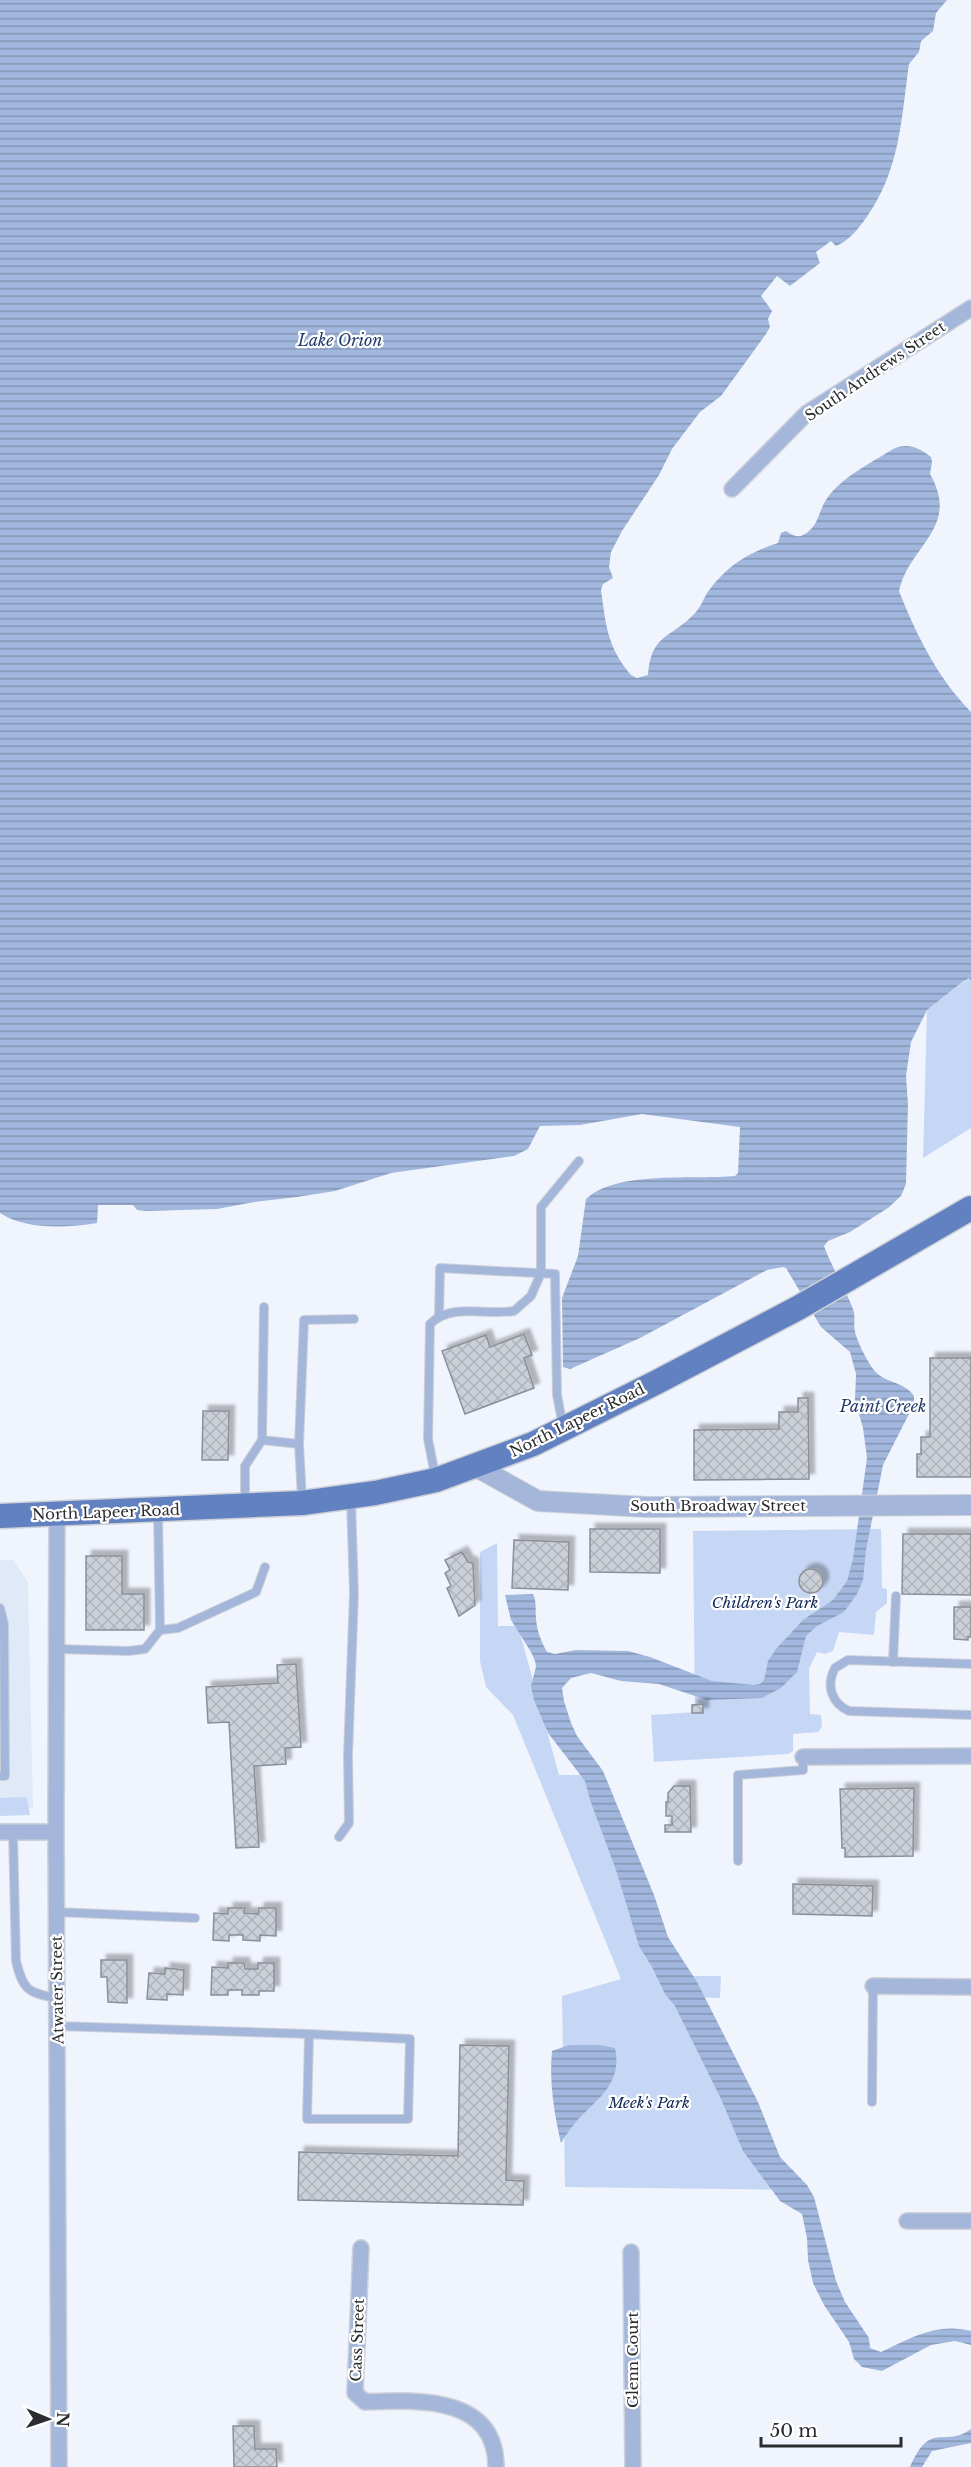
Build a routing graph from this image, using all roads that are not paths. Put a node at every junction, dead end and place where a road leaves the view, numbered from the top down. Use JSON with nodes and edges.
{"nodes":[{"id":1,"x":971,"y":308,"type":"edge"},
{"id":2,"x":732,"y":489,"type":"dead end"},
{"id":3,"x":579,"y":1161,"type":"dead end"},
{"id":4,"x":971,"y":1208,"type":"edge"},
{"id":5,"x":541,"y":1273,"type":"junction"},
{"id":6,"x":264,"y":1307,"type":"dead end"},
{"id":7,"x":438,"y":1316,"type":"junction"},
{"id":8,"x":354,"y":1319,"type":"dead end"},
{"id":9,"x":564,"y":1427,"type":"junction"},
{"id":10,"x":261,"y":1440,"type":"junction"},
{"id":11,"x":299,"y":1444,"type":"junction"},
{"id":12,"x":475,"y":1466,"type":"junction"},
{"id":13,"x":436,"y":1480,"type":"junction"},
{"id":14,"x":351,"y":1496,"type":"junction"},
{"id":15,"x":302,"y":1503,"type":"junction"},
{"id":16,"x":971,"y":1505,"type":"edge"},
{"id":17,"x":246,"y":1506,"type":"junction"},
{"id":18,"x":158,"y":1509,"type":"junction"},
{"id":19,"x":57,"y":1514,"type":"junction"},
{"id":20,"x":0,"y":1516,"type":"edge"},
{"id":21,"x":265,"y":1568,"type":"dead end"},
{"id":22,"x":896,"y":1596,"type":"dead end"},
{"id":23,"x":0,"y":1608,"type":"edge"},
{"id":24,"x":160,"y":1630,"type":"junction"},
{"id":25,"x":57,"y":1649,"type":"junction"},
{"id":26,"x":893,"y":1662,"type":"junction"},
{"id":27,"x":971,"y":1664,"type":"edge"},
{"id":28,"x":971,"y":1715,"type":"edge"},
{"id":29,"x":971,"y":1756,"type":"edge"},
{"id":30,"x":803,"y":1757,"type":"joint"},
{"id":31,"x":0,"y":1776,"type":"edge"},
{"id":32,"x":6,"y":1832,"type":"edge"},
{"id":33,"x":56,"y":1832,"type":"junction"},
{"id":34,"x":339,"y":1837,"type":"dead end"},
{"id":35,"x":738,"y":1861,"type":"dead end"},
{"id":36,"x":56,"y":1912,"type":"junction"},
{"id":37,"x":195,"y":1918,"type":"dead end"},
{"id":38,"x":873,"y":1986,"type":"joint"},
{"id":39,"x":971,"y":1987,"type":"edge"},
{"id":40,"x":57,"y":1998,"type":"junction"},
{"id":41,"x":57,"y":2026,"type":"junction"},
{"id":42,"x":309,"y":2034,"type":"junction"},
{"id":43,"x":872,"y":2102,"type":"dead end"},
{"id":44,"x":908,"y":2221,"type":"dead end"},
{"id":45,"x":971,"y":2221,"type":"edge"},
{"id":46,"x":361,"y":2248,"type":"dead end"},
{"id":47,"x":631,"y":2252,"type":"dead end"},
{"id":48,"x":59,"y":2467,"type":"edge"},
{"id":49,"x":496,"y":2467,"type":"edge"},
{"id":50,"x":633,"y":2467,"type":"edge"}],
"edges":[{"from":1,"to":2,"type":"street","name":"South Andrews Street"},
{"from":3,"to":5,"type":"lane"},
{"from":4,"to":9,"type":"main road","name":"North Lapeer Road"},
{"from":5,"to":7,"type":"lane"},
{"from":5,"to":7,"type":"lane"},
{"from":5,"to":9,"type":"lane"},
{"from":6,"to":10,"type":"lane"},
{"from":7,"to":13,"type":"lane"},
{"from":8,"to":11,"type":"lane"},
{"from":9,"to":12,"type":"main road","name":"North Lapeer Road"},
{"from":10,"to":11,"type":"lane"},
{"from":10,"to":17,"type":"lane"},
{"from":11,"to":15,"type":"lane"},
{"from":12,"to":13,"type":"main road","name":"North Lapeer Road"},
{"from":12,"to":16,"type":"street","name":"South Broadway Street"},
{"from":13,"to":14,"type":"main road","name":"North Lapeer Road"},
{"from":14,"to":15,"type":"main road","name":"North Lapeer Road"},
{"from":14,"to":34,"type":"lane"},
{"from":15,"to":17,"type":"main road","name":"North Lapeer Road"},
{"from":17,"to":18,"type":"main road","name":"North Lapeer Road"},
{"from":18,"to":19,"type":"main road","name":"North Lapeer Road"},
{"from":18,"to":24,"type":"lane"},
{"from":19,"to":20,"type":"main road","name":"North Lapeer Road"},
{"from":19,"to":25,"type":"street","name":"Atwater Street"},
{"from":21,"to":24,"type":"lane"},
{"from":22,"to":26,"type":"lane"},
{"from":23,"to":31,"type":"lane"},
{"from":24,"to":25,"type":"lane"},
{"from":25,"to":33,"type":"street","name":"Atwater Street"},
{"from":26,"to":27,"type":"lane"},
{"from":26,"to":28,"type":"lane"},
{"from":29,"to":30,"type":"street"},
{"from":30,"to":35,"type":"lane"},
{"from":32,"to":33,"type":"street"},
{"from":32,"to":40,"type":"lane"},
{"from":33,"to":36,"type":"street","name":"Atwater Street"},
{"from":36,"to":37,"type":"lane"},
{"from":36,"to":40,"type":"street","name":"Atwater Street"},
{"from":38,"to":39,"type":"street"},
{"from":38,"to":43,"type":"lane"},
{"from":40,"to":41,"type":"street","name":"Atwater Street"},
{"from":41,"to":42,"type":"lane"},
{"from":41,"to":48,"type":"street","name":"Atwater Street"},
{"from":42,"to":42,"type":"lane"},
{"from":44,"to":45,"type":"street"},
{"from":46,"to":49,"type":"street","name":"Cass Street"},
{"from":47,"to":50,"type":"street","name":"Glenn Court"}]}
